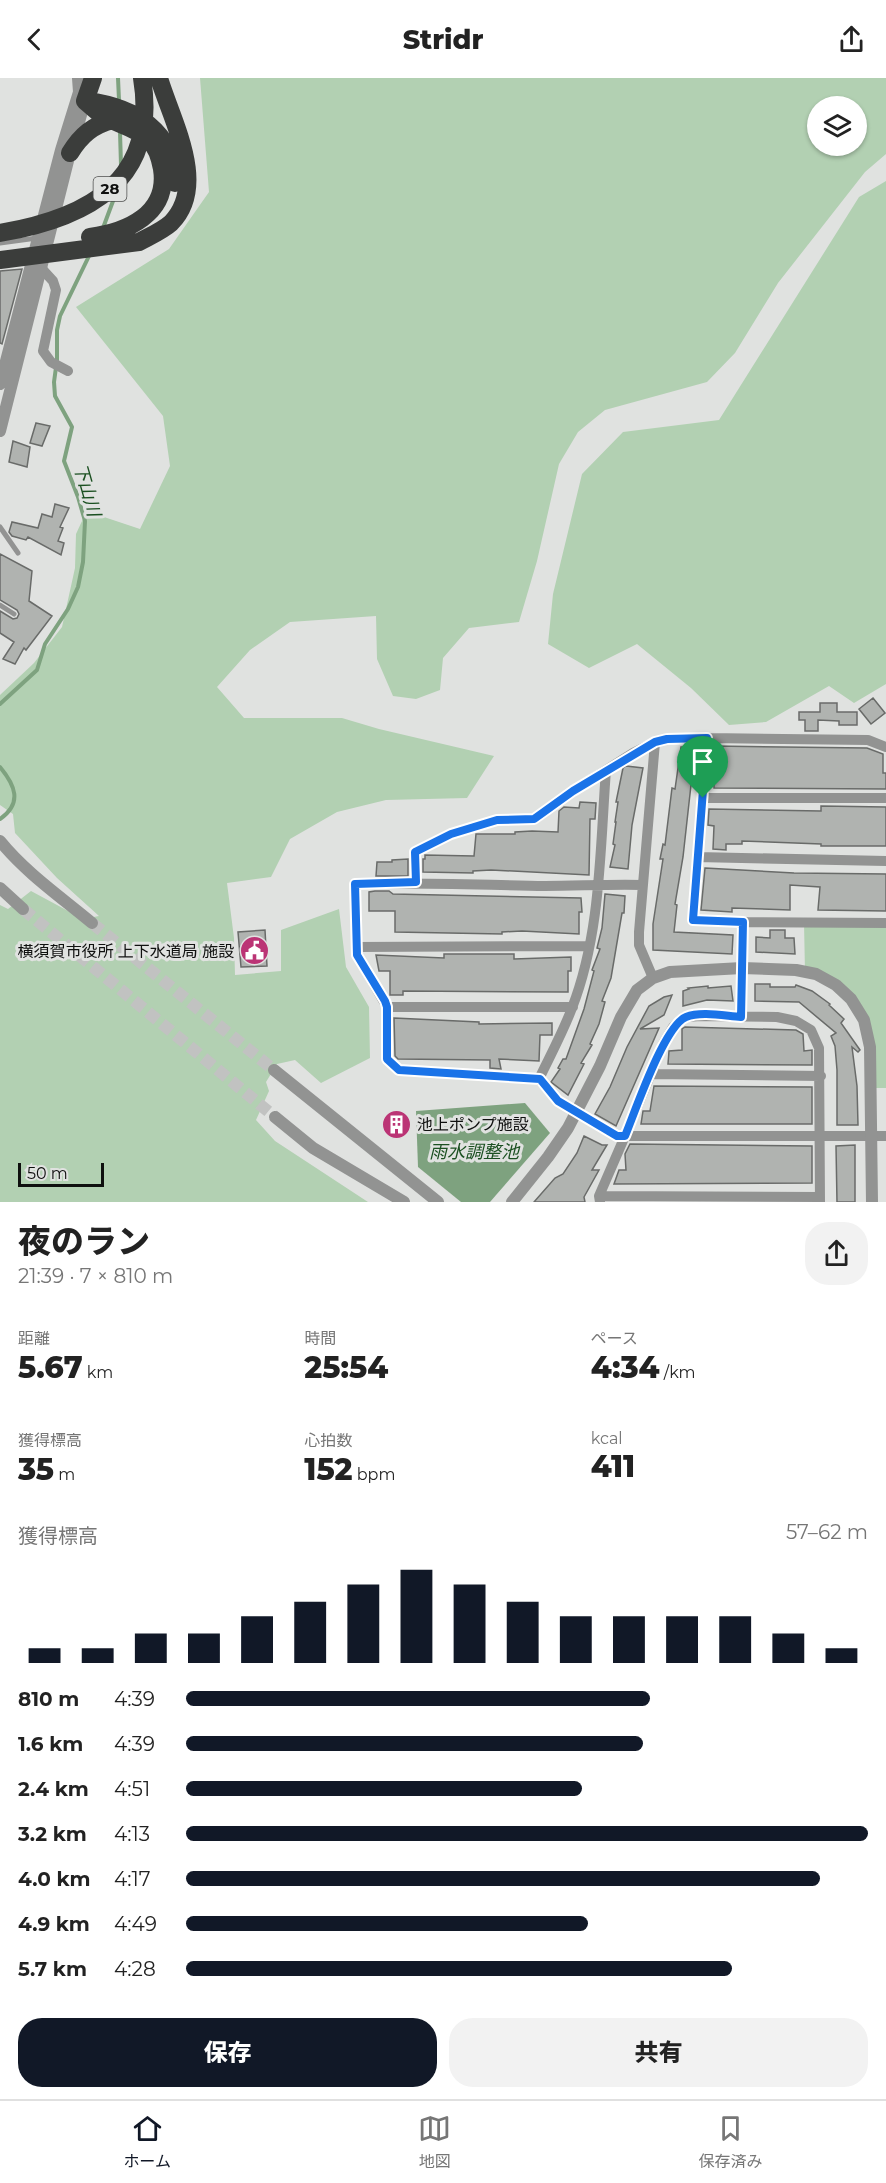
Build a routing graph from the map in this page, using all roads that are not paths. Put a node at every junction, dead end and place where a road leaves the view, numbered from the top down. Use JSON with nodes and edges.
{"nodes":[{"id":1,"x":93,"y":78,"type":"edge"},
{"id":2,"x":142,"y":78,"type":"edge"},
{"id":3,"x":159,"y":78,"type":"edge"},
{"id":4,"x":82,"y":87,"type":"edge"},
{"id":5,"x":113,"y":120,"type":"junction"},
{"id":6,"x":70,"y":153,"type":"junction"},
{"id":7,"x":0,"y":233,"type":"edge"},
{"id":8,"x":44,"y":237,"type":"junction"},
{"id":9,"x":105,"y":241,"type":"junction"},
{"id":10,"x":0,"y":243,"type":"edge"},
{"id":11,"x":0,"y":249,"type":"edge"},
{"id":12,"x":0,"y":260,"type":"edge"},
{"id":13,"x":42,"y":269,"type":"junction"},
{"id":14,"x":66,"y":370,"type":"dead end"},
{"id":15,"x":0,"y":384,"type":"edge"},
{"id":16,"x":0,"y":431,"type":"edge"},
{"id":17,"x":0,"y":527,"type":"edge"},
{"id":18,"x":18,"y":554,"type":"dead end"},
{"id":19,"x":0,"y":605,"type":"edge"},
{"id":20,"x":14,"y":614,"type":"dead end"},
{"id":21,"x":707,"y":738,"type":"junction"},
{"id":22,"x":655,"y":742,"type":"junction"},
{"id":23,"x":886,"y":747,"type":"edge"},
{"id":24,"x":606,"y":770,"type":"junction"},
{"id":25,"x":703,"y":798,"type":"junction"},
{"id":26,"x":886,"y":798,"type":"edge"},
{"id":27,"x":0,"y":841,"type":"edge"},
{"id":28,"x":698,"y":858,"type":"junction"},
{"id":29,"x":886,"y":861,"type":"edge"},
{"id":30,"x":416,"y":882,"type":"junction"},
{"id":31,"x":597,"y":884,"type":"junction"},
{"id":32,"x":643,"y":885,"type":"junction"},
{"id":33,"x":0,"y":888,"type":"edge"},
{"id":34,"x":23,"y":909,"type":"tunnel mouth"},
{"id":35,"x":743,"y":922,"type":"junction"},
{"id":36,"x":92,"y":923,"type":"tunnel mouth"},
{"id":37,"x":886,"y":923,"type":"edge"},
{"id":38,"x":589,"y":946,"type":"junction"},
{"id":39,"x":356,"y":947,"type":"junction"},
{"id":40,"x":742,"y":968,"type":"junction"},
{"id":41,"x":653,"y":978,"type":"junction"},
{"id":42,"x":387,"y":1007,"type":"junction"},
{"id":43,"x":573,"y":1007,"type":"junction"},
{"id":44,"x":741,"y":1017,"type":"junction"},
{"id":45,"x":274,"y":1070,"type":"tunnel mouth"},
{"id":46,"x":650,"y":1074,"type":"junction"},
{"id":47,"x":821,"y":1076,"type":"junction"},
{"id":48,"x":540,"y":1079,"type":"junction"},
{"id":49,"x":275,"y":1117,"type":"tunnel mouth"},
{"id":50,"x":625,"y":1136,"type":"junction"},
{"id":51,"x":820,"y":1136,"type":"junction"},
{"id":52,"x":872,"y":1136,"type":"junction"},
{"id":53,"x":886,"y":1136,"type":"edge"},
{"id":54,"x":600,"y":1199,"type":"edge"},
{"id":55,"x":820,"y":1200,"type":"edge"},
{"id":56,"x":404,"y":1202,"type":"edge"},
{"id":57,"x":438,"y":1202,"type":"edge"},
{"id":58,"x":512,"y":1202,"type":"edge"},
{"id":59,"x":872,"y":1202,"type":"edge"}],
"edges":[{"from":1,"to":4,"type":"highway"},
{"from":2,"to":7,"type":"highway","number":"28"},
{"from":3,"to":9,"type":"highway"},
{"from":4,"to":5,"type":"highway"},
{"from":4,"to":6,"type":"street"},
{"from":4,"to":8,"type":"street"},
{"from":4,"to":9,"type":"highway"},
{"from":5,"to":6,"type":"highway"},
{"from":5,"to":9,"type":"highway"},
{"from":6,"to":8,"type":"street"},
{"from":8,"to":10,"type":"lane"},
{"from":8,"to":13,"type":"street"},
{"from":8,"to":15,"type":"street"},
{"from":9,"to":11,"type":"highway"},
{"from":9,"to":12,"type":"highway"},
{"from":13,"to":14,"type":"street"},
{"from":13,"to":16,"type":"street"},
{"from":17,"to":18,"type":"lane"},
{"from":19,"to":20,"type":"lane"},
{"from":21,"to":22,"type":"street"},
{"from":21,"to":23,"type":"street"},
{"from":21,"to":25,"type":"street"},
{"from":22,"to":24,"type":"street"},
{"from":22,"to":32,"type":"street"},
{"from":24,"to":30,"type":"street"},
{"from":24,"to":31,"type":"street"},
{"from":25,"to":26,"type":"street"},
{"from":25,"to":28,"type":"street"},
{"from":27,"to":36,"type":"street"},
{"from":28,"to":29,"type":"street"},
{"from":28,"to":35,"type":"street"},
{"from":30,"to":31,"type":"street"},
{"from":30,"to":39,"type":"street"},
{"from":31,"to":32,"type":"street"},
{"from":31,"to":38,"type":"street"},
{"from":32,"to":41,"type":"street"},
{"from":33,"to":34,"type":"street"},
{"from":35,"to":37,"type":"street"},
{"from":35,"to":40,"type":"street"},
{"from":38,"to":39,"type":"street"},
{"from":38,"to":43,"type":"street"},
{"from":39,"to":42,"type":"street"},
{"from":40,"to":41,"type":"street"},
{"from":40,"to":44,"type":"street"},
{"from":40,"to":52,"type":"street"},
{"from":41,"to":58,"type":"street"},
{"from":42,"to":43,"type":"street"},
{"from":42,"to":48,"type":"street"},
{"from":43,"to":48,"type":"street"},
{"from":44,"to":46,"type":"street"},
{"from":44,"to":47,"type":"street"},
{"from":45,"to":57,"type":"street"},
{"from":46,"to":47,"type":"street"},
{"from":46,"to":50,"type":"street"},
{"from":47,"to":51,"type":"street"},
{"from":48,"to":50,"type":"street"},
{"from":49,"to":56,"type":"street"},
{"from":50,"to":51,"type":"street"},
{"from":50,"to":54,"type":"street"},
{"from":51,"to":52,"type":"street"},
{"from":51,"to":55,"type":"street"},
{"from":52,"to":53,"type":"street"},
{"from":52,"to":59,"type":"street"},
{"from":54,"to":55,"type":"street"}]}
